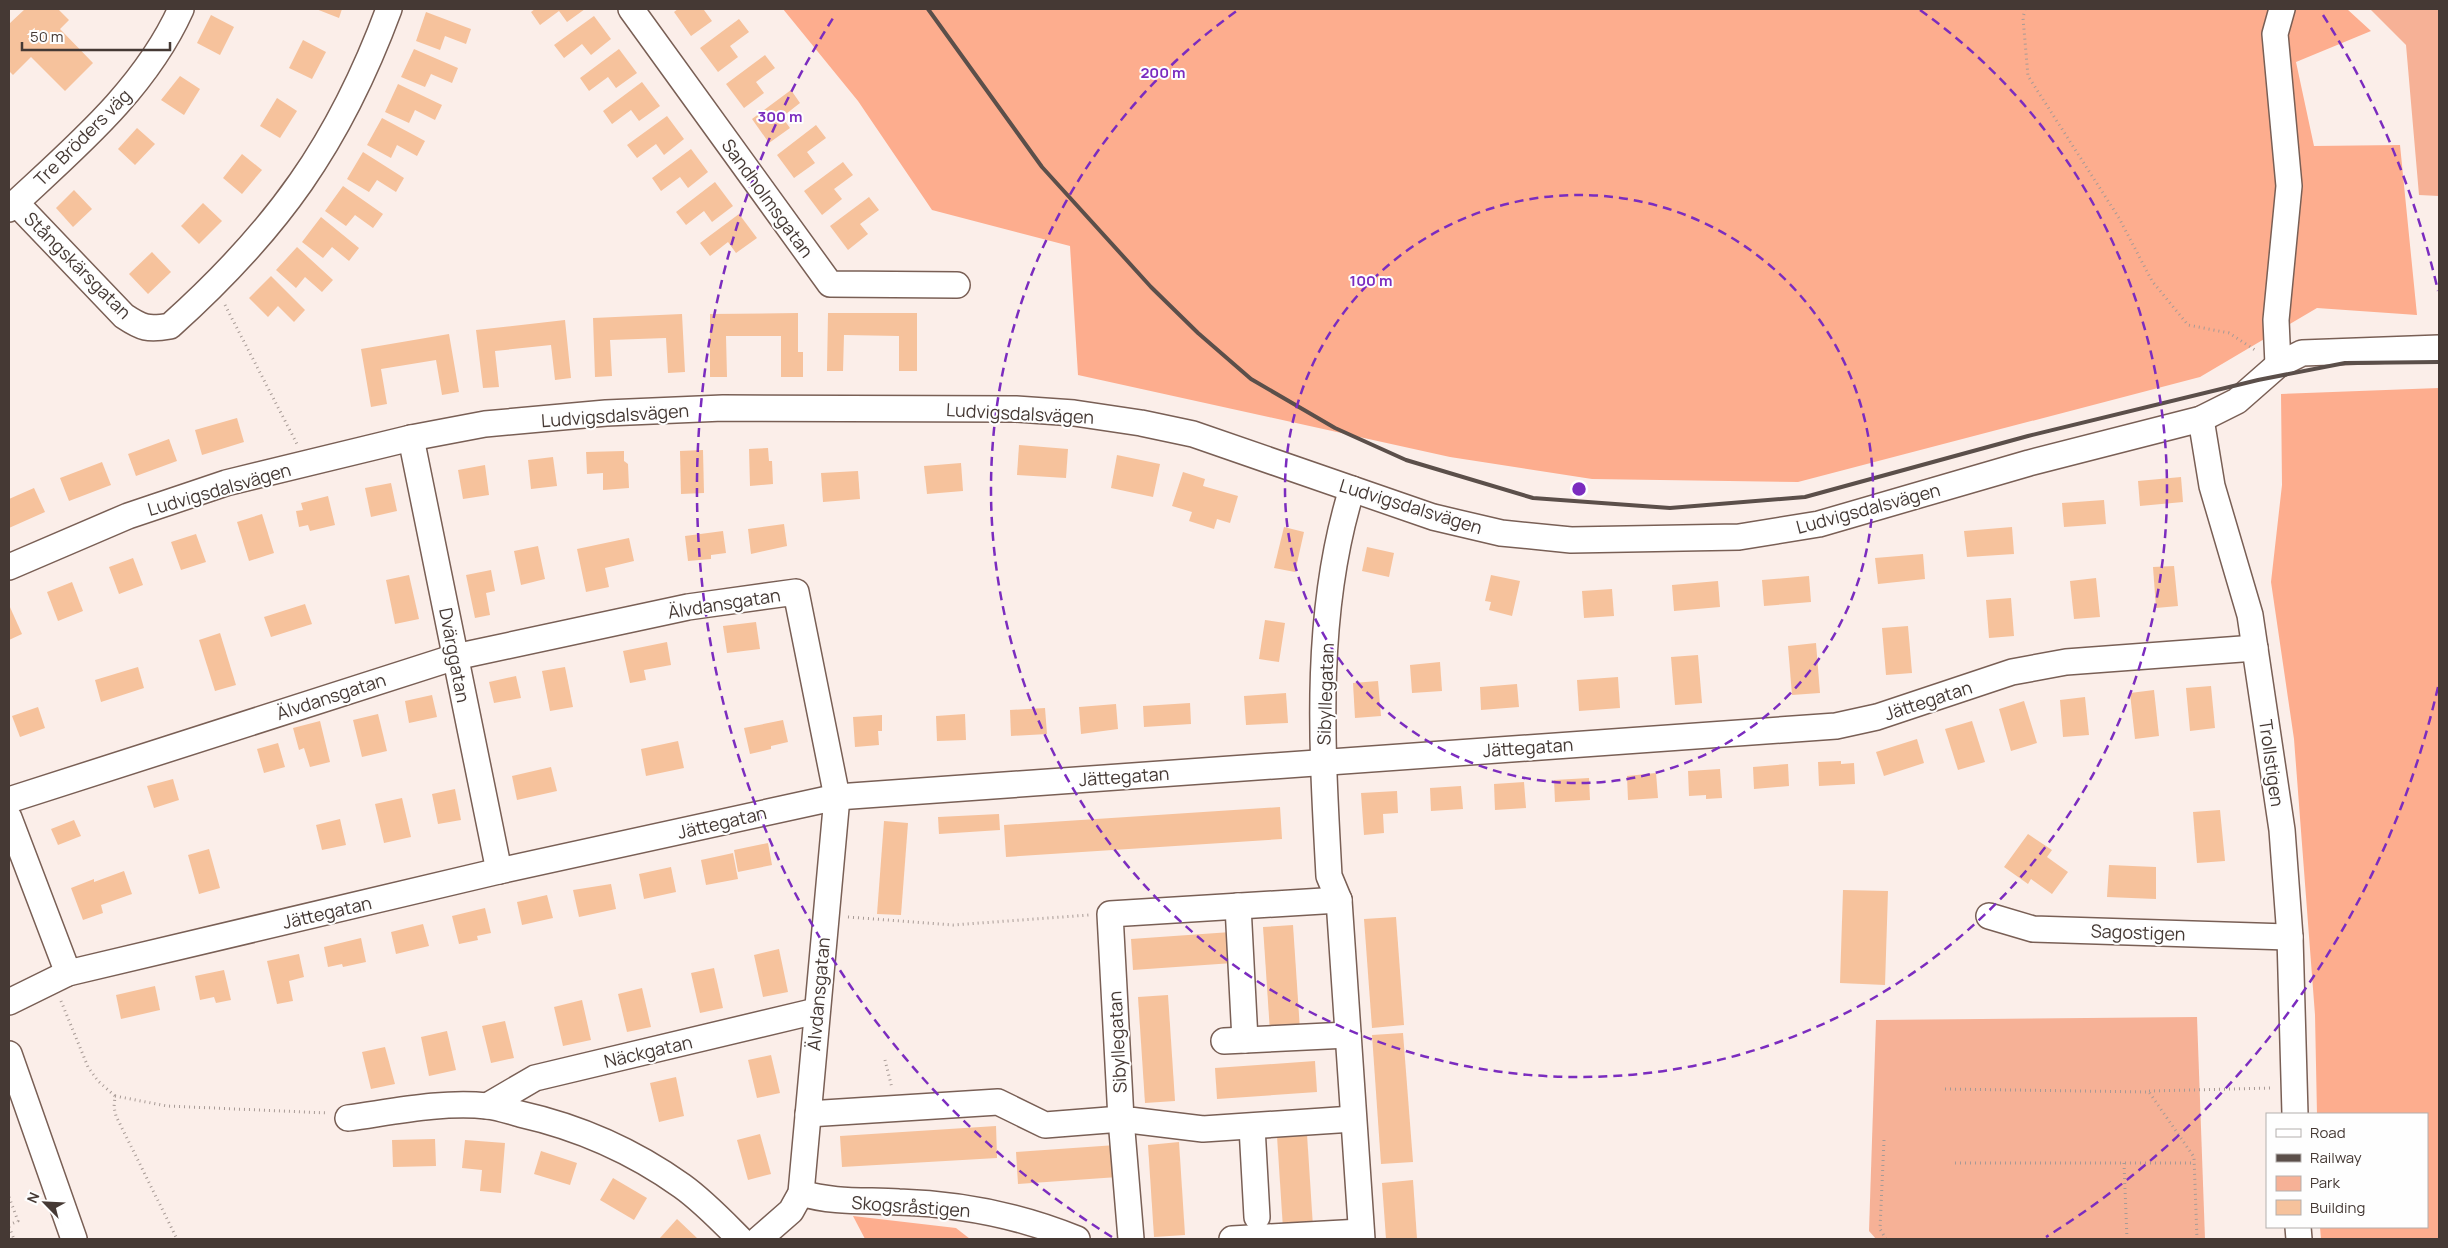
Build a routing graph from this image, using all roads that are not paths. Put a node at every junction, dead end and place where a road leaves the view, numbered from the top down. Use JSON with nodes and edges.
{"nodes":[{"id":1,"x":181,"y":9,"type":"edge"},
{"id":2,"x":389,"y":9,"type":"edge"},
{"id":3,"x":631,"y":9,"type":"edge"},
{"id":4,"x":2282,"y":9,"type":"edge"},
{"id":5,"x":12,"y":206,"type":"edge"},
{"id":6,"x":957,"y":286,"type":"dead end"},
{"id":7,"x":2439,"y":348,"type":"edge"},
{"id":8,"x":2278,"y":365,"type":"junction"},
{"id":9,"x":2201,"y":419,"type":"junction"},
{"id":10,"x":411,"y":438,"type":"junction"},
{"id":11,"x":1352,"y":488,"type":"junction"},
{"id":12,"x":9,"y":567,"type":"edge"},
{"id":13,"x":2255,"y":648,"type":"junction"},
{"id":14,"x":455,"y":657,"type":"junction"},
{"id":15,"x":1323,"y":762,"type":"junction"},
{"id":16,"x":837,"y":796,"type":"junction"},
{"id":17,"x":9,"y":800,"type":"edge"},
{"id":18,"x":9,"y":818,"type":"edge"},
{"id":19,"x":499,"y":872,"type":"junction"},
{"id":20,"x":1339,"y":900,"type":"junction"},
{"id":21,"x":1238,"y":906,"type":"junction"},
{"id":22,"x":1989,"y":916,"type":"dead end"},
{"id":23,"x":2290,"y":937,"type":"junction"},
{"id":24,"x":60,"y":976,"type":"junction"},
{"id":25,"x":9,"y":1002,"type":"edge"},
{"id":26,"x":816,"y":1011,"type":"junction"},
{"id":27,"x":1348,"y":1034,"type":"junction"},
{"id":28,"x":9,"y":1054,"type":"edge"},
{"id":29,"x":487,"y":1106,"type":"junction"},
{"id":30,"x":2295,"y":1113,"type":"edge"},
{"id":31,"x":808,"y":1114,"type":"junction"},
{"id":32,"x":348,"y":1118,"type":"road end"},
{"id":33,"x":1121,"y":1119,"type":"junction"},
{"id":34,"x":1353,"y":1119,"type":"junction"},
{"id":35,"x":1252,"y":1127,"type":"junction"},
{"id":36,"x":801,"y":1193,"type":"junction"},
{"id":37,"x":1257,"y":1217,"type":"dead end"},
{"id":38,"x":1362,"y":1236,"type":"edge"},
{"id":39,"x":1232,"y":1238,"type":"edge"},
{"id":40,"x":74,"y":1239,"type":"edge"},
{"id":41,"x":740,"y":1239,"type":"edge"},
{"id":42,"x":759,"y":1239,"type":"edge"},
{"id":43,"x":1077,"y":1239,"type":"edge"},
{"id":44,"x":1131,"y":1239,"type":"edge"}],
"edges":[{"from":1,"to":5,"type":"street","name":"Tre Bröders väg"},
{"from":2,"to":5,"type":"street","name":"Stångskärsgatan"},
{"from":3,"to":6,"type":"street","name":"Sandholmsgatan"},
{"from":4,"to":8,"type":"street"},
{"from":7,"to":8,"type":"street","name":"Ludvigsdalsvägen"},
{"from":8,"to":9,"type":"street","name":"Ludvigsdalsvägen"},
{"from":9,"to":11,"type":"street","name":"Ludvigsdalsvägen"},
{"from":9,"to":13,"type":"street","name":"Trollstigen"},
{"from":10,"to":11,"type":"street","name":"Ludvigsdalsvägen"},
{"from":10,"to":12,"type":"street","name":"Ludvigsdalsvägen"},
{"from":10,"to":14,"type":"street","name":"Dvärggatan"},
{"from":11,"to":15,"type":"street","name":"Sibyllegatan"},
{"from":13,"to":15,"type":"street","name":"Jättegatan"},
{"from":13,"to":23,"type":"street","name":"Trollstigen"},
{"from":14,"to":16,"type":"street","name":"Älvdansgatan"},
{"from":14,"to":17,"type":"street","name":"Älvdansgatan"},
{"from":14,"to":19,"type":"street","name":"Dvärggatan"},
{"from":15,"to":16,"type":"street","name":"Jättegatan"},
{"from":15,"to":20,"type":"street","name":"Sibyllegatan"},
{"from":16,"to":19,"type":"street","name":"Jättegatan"},
{"from":16,"to":26,"type":"street","name":"Älvdansgatan"},
{"from":18,"to":24,"type":"street"},
{"from":19,"to":24,"type":"street","name":"Jättegatan"},
{"from":20,"to":21,"type":"street"},
{"from":20,"to":27,"type":"street","name":"Sibyllegatan"},
{"from":21,"to":27,"type":"street"},
{"from":21,"to":33,"type":"street","name":"Sibyllegatan"},
{"from":22,"to":23,"type":"street","name":"Sagostigen"},
{"from":23,"to":30,"type":"street","name":"Trollstigen"},
{"from":24,"to":25,"type":"street","name":"Jättegatan"},
{"from":26,"to":29,"type":"street","name":"Näckgatan"},
{"from":26,"to":31,"type":"street","name":"Älvdansgatan"},
{"from":27,"to":34,"type":"street","name":"Sibyllegatan"},
{"from":28,"to":40,"type":"street"},
{"from":29,"to":32,"type":"street"},
{"from":29,"to":41,"type":"street"},
{"from":31,"to":33,"type":"street","name":"Sibyllegatan"},
{"from":31,"to":36,"type":"street","name":"Älvdansgatan"},
{"from":33,"to":35,"type":"street","name":"Sibyllegatan"},
{"from":33,"to":44,"type":"street","name":"Sibyllegatan"},
{"from":34,"to":35,"type":"street","name":"Sibyllegatan"},
{"from":34,"to":38,"type":"street","name":"Sibyllegatan"},
{"from":35,"to":37,"type":"street"},
{"from":36,"to":42,"type":"street","name":"Älvdansgatan"},
{"from":36,"to":43,"type":"street","name":"Skogsråstigen"},
{"from":38,"to":39,"type":"street","name":"Sibyllegatan"}]}
